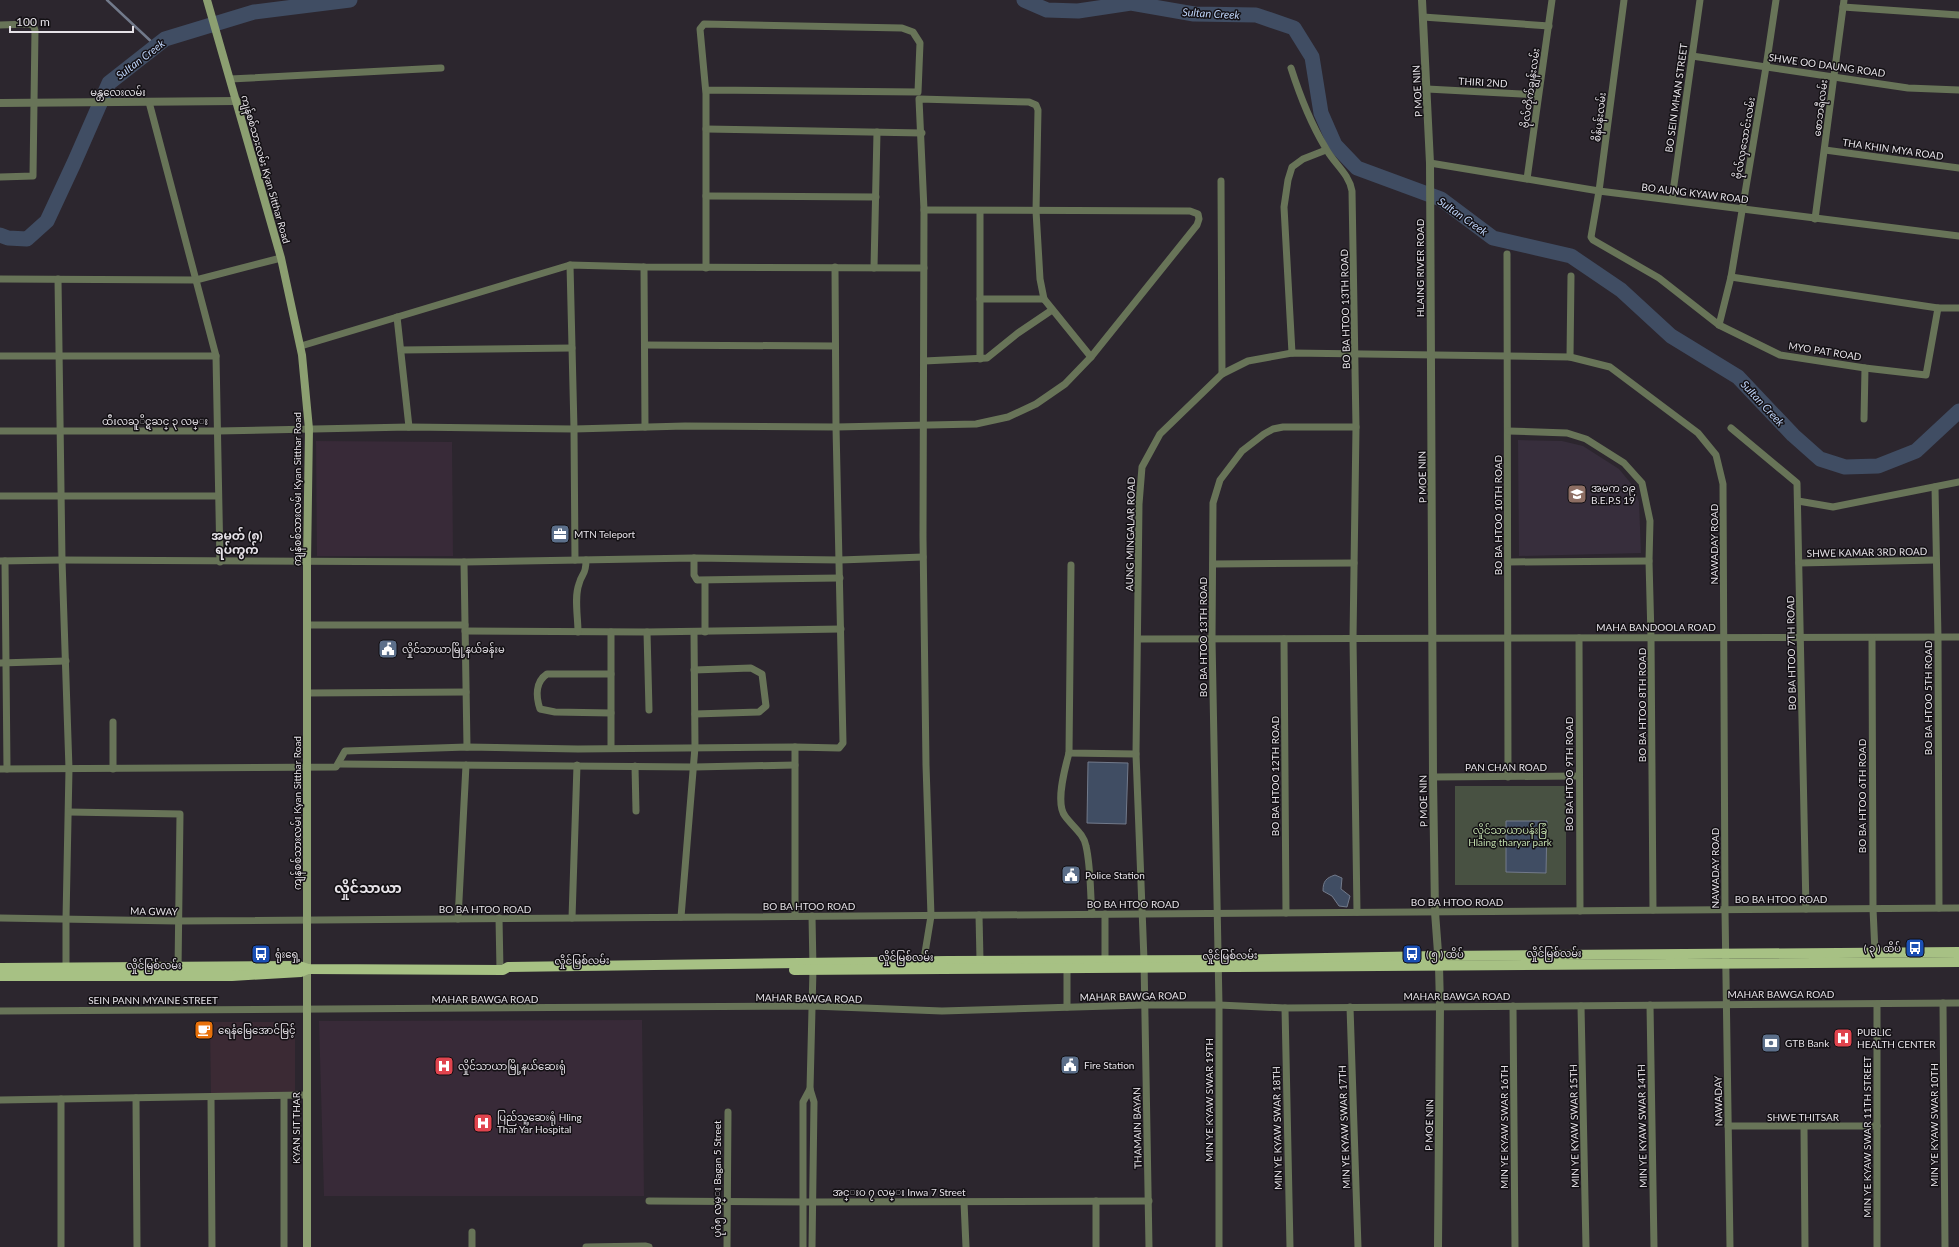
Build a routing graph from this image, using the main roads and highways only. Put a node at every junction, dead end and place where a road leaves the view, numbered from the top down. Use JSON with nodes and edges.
{"nodes":[{"id":1,"x":207,"y":0,"type":"edge"},
{"id":2,"x":1959,"y":952,"type":"edge"},
{"id":3,"x":1726,"y":959,"type":"junction"},
{"id":4,"x":1959,"y":962,"type":"edge"},
{"id":5,"x":1105,"y":964,"type":"junction"},
{"id":6,"x":923,"y":965,"type":"junction"},
{"id":7,"x":0,"y":968,"type":"edge"},
{"id":8,"x":308,"y":969,"type":"junction"},
{"id":9,"x":66,"y":972,"type":"junction"},
{"id":10,"x":0,"y":976,"type":"edge"},
{"id":11,"x":306,"y":1247,"type":"edge"}],
"edges":[{"from":1,"to":8,"type":"main road","name":"ကျန်စစ်သားလမ်း Kyan Sitthar Road"},
{"from":2,"to":3,"type":"main road","name":"လှိုင်မြစ်လမ်း"},
{"from":3,"to":4,"type":"main road","name":"လှိုင်မြစ်လမ်း"},
{"from":3,"to":5,"type":"main road","name":"လှိုင်မြစ်လမ်း"},
{"from":5,"to":6,"type":"main road","name":"လှိုင်မြစ်လမ်း"},
{"from":5,"to":6,"type":"main road","name":"လှိုင်မြစ်လမ်း"},
{"from":6,"to":8,"type":"main road","name":"လှိုင်မြစ်လမ်း"},
{"from":7,"to":9,"type":"main road","name":"လှိုင်မြစ်လမ်း"},
{"from":8,"to":9,"type":"main road","name":"လှိုင်မြစ်လမ်း"},
{"from":8,"to":9,"type":"main road","name":"လှိုင်မြစ်လမ်း"},
{"from":8,"to":11,"type":"main road","name":"KYAN SIT THAR"},
{"from":9,"to":10,"type":"main road","name":"လှိုင်မြစ်လမ်း"}]}
